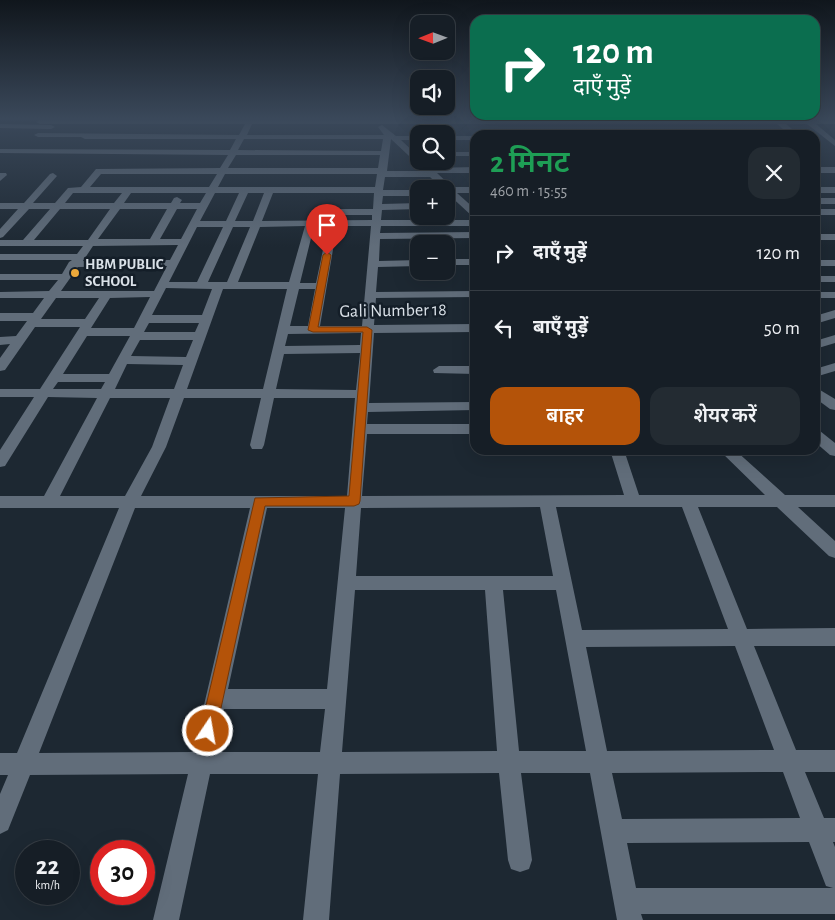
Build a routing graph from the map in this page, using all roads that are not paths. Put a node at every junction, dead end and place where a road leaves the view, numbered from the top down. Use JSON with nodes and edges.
{"nodes":[{"id":1,"x":146,"y":161,"type":"edge"},
{"id":2,"x":230,"y":161,"type":"edge"},
{"id":3,"x":240,"y":161,"type":"edge"},
{"id":4,"x":382,"y":161,"type":"edge"},
{"id":5,"x":243,"y":162,"type":"joint"},
{"id":6,"x":429,"y":170,"type":"edge"},
{"id":7,"x":820,"y":170,"type":"edge"},
{"id":8,"x":835,"y":170,"type":"edge"},
{"id":9,"x":239,"y":171,"type":"junction"},
{"id":10,"x":356,"y":171,"type":"junction"},
{"id":11,"x":470,"y":171,"type":"edge"},
{"id":12,"x":434,"y":175,"type":"junction"},
{"id":13,"x":53,"y":176,"type":"dead end"},
{"id":14,"x":439,"y":180,"type":"edge"},
{"id":15,"x":466,"y":180,"type":"dead end"},
{"id":16,"x":98,"y":183,"type":"dead end"},
{"id":17,"x":214,"y":186,"type":"junction"},
{"id":18,"x":231,"y":186,"type":"junction"},
{"id":19,"x":83,"y":190,"type":"junction"},
{"id":20,"x":128,"y":190,"type":"junction"},
{"id":21,"x":182,"y":190,"type":"junction"},
{"id":22,"x":245,"y":190,"type":"junction"},
{"id":23,"x":270,"y":190,"type":"junction"},
{"id":24,"x":455,"y":190,"type":"edge"},
{"id":25,"x":470,"y":190,"type":"edge"},
{"id":26,"x":820,"y":190,"type":"edge"},
{"id":27,"x":835,"y":190,"type":"edge"},
{"id":28,"x":410,"y":195,"type":"edge"},
{"id":29,"x":455,"y":197,"type":"edge"},
{"id":30,"x":379,"y":201,"type":"junction"},
{"id":31,"x":820,"y":201,"type":"edge"},
{"id":32,"x":835,"y":201,"type":"edge"},
{"id":33,"x":470,"y":202,"type":"edge"},
{"id":34,"x":461,"y":204,"type":"junction"},
{"id":35,"x":410,"y":205,"type":"edge"},
{"id":36,"x":0,"y":206,"type":"edge"},
{"id":37,"x":26,"y":206,"type":"junction"},
{"id":38,"x":57,"y":206,"type":"junction"},
{"id":39,"x":174,"y":206,"type":"junction"},
{"id":40,"x":204,"y":206,"type":"junction"},
{"id":41,"x":116,"y":207,"type":"junction"},
{"id":42,"x":470,"y":210,"type":"edge"},
{"id":43,"x":317,"y":212,"type":"dead end"},
{"id":44,"x":820,"y":212,"type":"edge"},
{"id":45,"x":835,"y":212,"type":"edge"},
{"id":46,"x":470,"y":222,"type":"edge"},
{"id":47,"x":194,"y":224,"type":"junction"},
{"id":48,"x":230,"y":224,"type":"junction"},
{"id":49,"x":255,"y":224,"type":"junction"},
{"id":50,"x":310,"y":224,"type":"junction"},
{"id":51,"x":333,"y":224,"type":"junction"},
{"id":52,"x":470,"y":234,"type":"edge"},
{"id":53,"x":0,"y":235,"type":"edge"},
{"id":54,"x":820,"y":236,"type":"edge"},
{"id":55,"x":835,"y":237,"type":"edge"},
{"id":56,"x":153,"y":242,"type":"junction"},
{"id":57,"x":185,"y":242,"type":"junction"},
{"id":58,"x":0,"y":243,"type":"edge"},
{"id":59,"x":26,"y":243,"type":"junction"},
{"id":60,"x":89,"y":243,"type":"junction"},
{"id":61,"x":0,"y":256,"type":"edge"},
{"id":62,"x":76,"y":261,"type":"junction"},
{"id":63,"x":455,"y":262,"type":"edge"},
{"id":64,"x":470,"y":262,"type":"edge"},
{"id":65,"x":174,"y":263,"type":"junction"},
{"id":66,"x":410,"y":263,"type":"edge"},
{"id":67,"x":820,"y":263,"type":"edge"},
{"id":68,"x":835,"y":263,"type":"edge"},
{"id":69,"x":372,"y":264,"type":"junction"},
{"id":70,"x":0,"y":277,"type":"edge"},
{"id":71,"x":64,"y":277,"type":"junction"},
{"id":72,"x":820,"y":279,"type":"edge"},
{"id":73,"x":835,"y":279,"type":"edge"},
{"id":74,"x":217,"y":285,"type":"junction"},
{"id":75,"x":295,"y":285,"type":"junction"},
{"id":76,"x":322,"y":286,"type":"junction"},
{"id":77,"x":160,"y":289,"type":"junction"},
{"id":78,"x":107,"y":294,"type":"junction"},
{"id":79,"x":470,"y":294,"type":"edge"},
{"id":80,"x":0,"y":295,"type":"edge"},
{"id":81,"x":51,"y":295,"type":"junction"},
{"id":82,"x":370,"y":295,"type":"junction"},
{"id":83,"x":820,"y":295,"type":"edge"},
{"id":84,"x":835,"y":295,"type":"edge"},
{"id":85,"x":835,"y":314,"type":"edge"},
{"id":86,"x":0,"y":317,"type":"edge"},
{"id":87,"x":820,"y":318,"type":"edge"},
{"id":88,"x":145,"y":319,"type":"junction"},
{"id":89,"x":206,"y":319,"type":"junction"},
{"id":90,"x":33,"y":320,"type":"junction"},
{"id":91,"x":86,"y":328,"type":"junction"},
{"id":92,"x":470,"y":328,"type":"edge"},
{"id":93,"x":282,"y":330,"type":"junction"},
{"id":94,"x":313,"y":330,"type":"junction"},
{"id":95,"x":367,"y":330,"type":"junction"},
{"id":96,"x":137,"y":334,"type":"junction"},
{"id":97,"x":199,"y":336,"type":"junction"},
{"id":98,"x":0,"y":340,"type":"edge"},
{"id":99,"x":19,"y":340,"type":"junction"},
{"id":100,"x":835,"y":340,"type":"edge"},
{"id":101,"x":820,"y":344,"type":"edge"},
{"id":102,"x":278,"y":350,"type":"junction"},
{"id":103,"x":366,"y":350,"type":"junction"},
{"id":104,"x":123,"y":360,"type":"junction"},
{"id":105,"x":190,"y":360,"type":"junction"},
{"id":106,"x":0,"y":366,"type":"edge"},
{"id":107,"x":835,"y":367,"type":"edge"},
{"id":108,"x":439,"y":370,"type":"dead end"},
{"id":109,"x":470,"y":370,"type":"edge"},
{"id":110,"x":820,"y":372,"type":"edge"},
{"id":111,"x":54,"y":378,"type":"junction"},
{"id":112,"x":114,"y":378,"type":"junction"},
{"id":113,"x":44,"y":392,"type":"junction"},
{"id":114,"x":180,"y":392,"type":"junction"},
{"id":115,"x":0,"y":393,"type":"edge"},
{"id":116,"x":106,"y":393,"type":"junction"},
{"id":117,"x":268,"y":394,"type":"junction"},
{"id":118,"x":820,"y":395,"type":"edge"},
{"id":119,"x":362,"y":401,"type":"junction"},
{"id":120,"x":470,"y":406,"type":"edge"},
{"id":121,"x":835,"y":406,"type":"edge"},
{"id":122,"x":360,"y":429,"type":"junction"},
{"id":123,"x":470,"y":429,"type":"edge"},
{"id":124,"x":820,"y":438,"type":"edge"},
{"id":125,"x":257,"y":445,"type":"dead end"},
{"id":126,"x":835,"y":451,"type":"edge"},
{"id":127,"x":619,"y":455,"type":"edge"},
{"id":128,"x":731,"y":455,"type":"edge"},
{"id":129,"x":0,"y":462,"type":"edge"},
{"id":130,"x":633,"y":500,"type":"junction"},
{"id":131,"x":687,"y":500,"type":"junction"},
{"id":132,"x":780,"y":500,"type":"junction"},
{"id":133,"x":130,"y":501,"type":"junction"},
{"id":134,"x":260,"y":501,"type":"junction"},
{"id":135,"x":354,"y":501,"type":"junction"},
{"id":136,"x":547,"y":501,"type":"junction"},
{"id":137,"x":835,"y":501,"type":"edge"},
{"id":138,"x":0,"y":502,"type":"edge"},
{"id":139,"x":49,"y":502,"type":"junction"},
{"id":140,"x":835,"y":551,"type":"edge"},
{"id":141,"x":347,"y":583,"type":"junction"},
{"id":142,"x":493,"y":583,"type":"junction"},
{"id":143,"x":564,"y":583,"type":"junction"},
{"id":144,"x":741,"y":637,"type":"junction"},
{"id":145,"x":835,"y":637,"type":"edge"},
{"id":146,"x":575,"y":639,"type":"junction"},
{"id":147,"x":215,"y":699,"type":"junction"},
{"id":148,"x":336,"y":700,"type":"junction"},
{"id":149,"x":789,"y":761,"type":"junction"},
{"id":150,"x":835,"y":761,"type":"edge"},
{"id":151,"x":509,"y":762,"type":"junction"},
{"id":152,"x":599,"y":762,"type":"junction"},
{"id":153,"x":330,"y":763,"type":"junction"},
{"id":154,"x":0,"y":764,"type":"edge"},
{"id":155,"x":25,"y":764,"type":"junction"},
{"id":156,"x":201,"y":764,"type":"junction"},
{"id":157,"x":0,"y":822,"type":"edge"},
{"id":158,"x":826,"y":830,"type":"edge"},
{"id":159,"x":613,"y":831,"type":"junction"},
{"id":160,"x":520,"y":860,"type":"dead end"},
{"id":161,"x":835,"y":877,"type":"edge"},
{"id":162,"x":835,"y":901,"type":"edge"},
{"id":163,"x":628,"y":911,"type":"edge"},
{"id":164,"x":166,"y":920,"type":"edge"},
{"id":165,"x":316,"y":920,"type":"edge"}],
"edges":[{"from":1,"to":19,"type":"street"},
{"from":2,"to":17,"type":"street"},
{"from":3,"to":9,"type":"street"},
{"from":4,"to":30,"type":"street"},
{"from":5,"to":9,"type":"street"},
{"from":5,"to":10,"type":"street"},
{"from":6,"to":12,"type":"street"},
{"from":7,"to":8,"type":"street"},
{"from":9,"to":10,"type":"street"},
{"from":9,"to":18,"type":"street"},
{"from":10,"to":30,"type":"street"},
{"from":11,"to":12,"type":"street"},
{"from":12,"to":14,"type":"street"},
{"from":12,"to":15,"type":"street"},
{"from":12,"to":30,"type":"street"},
{"from":13,"to":37,"type":"street"},
{"from":16,"to":17,"type":"street"},
{"from":17,"to":18,"type":"street"},
{"from":17,"to":21,"type":"street"},
{"from":17,"to":40,"type":"street"},
{"from":18,"to":22,"type":"street"},
{"from":19,"to":20,"type":"street"},
{"from":19,"to":38,"type":"street"},
{"from":20,"to":21,"type":"street"},
{"from":20,"to":41,"type":"street"},
{"from":21,"to":39,"type":"street"},
{"from":22,"to":23,"type":"street"},
{"from":22,"to":48,"type":"street"},
{"from":23,"to":30,"type":"street"},
{"from":23,"to":49,"type":"street"},
{"from":24,"to":25,"type":"street"},
{"from":26,"to":27,"type":"street"},
{"from":28,"to":30,"type":"street"},
{"from":29,"to":34,"type":"street"},
{"from":30,"to":35,"type":"street"},
{"from":30,"to":43,"type":"street"},
{"from":30,"to":46,"type":"street"},
{"from":30,"to":51,"type":"street"},
{"from":30,"to":52,"type":"street"},
{"from":30,"to":69,"type":"street"},
{"from":31,"to":32,"type":"street"},
{"from":33,"to":34,"type":"street"},
{"from":34,"to":42,"type":"street"},
{"from":36,"to":37,"type":"street"},
{"from":37,"to":38,"type":"street"},
{"from":37,"to":53,"type":"street"},
{"from":38,"to":41,"type":"street"},
{"from":38,"to":59,"type":"street"},
{"from":39,"to":40,"type":"street"},
{"from":39,"to":41,"type":"street"},
{"from":39,"to":56,"type":"street"},
{"from":40,"to":47,"type":"street"},
{"from":41,"to":60,"type":"street"},
{"from":44,"to":45,"type":"street"},
{"from":47,"to":48,"type":"street"},
{"from":47,"to":57,"type":"street"},
{"from":48,"to":49,"type":"street"},
{"from":48,"to":74,"type":"street"},
{"from":49,"to":50,"type":"street"},
{"from":49,"to":74,"type":"street"},
{"from":50,"to":51,"type":"street"},
{"from":50,"to":75,"type":"street"},
{"from":51,"to":76,"type":"street"},
{"from":54,"to":55,"type":"street"},
{"from":56,"to":57,"type":"street"},
{"from":56,"to":60,"type":"street"},
{"from":57,"to":65,"type":"street"},
{"from":58,"to":59,"type":"street"},
{"from":59,"to":60,"type":"street"},
{"from":60,"to":62,"type":"street"},
{"from":61,"to":62,"type":"street"},
{"from":62,"to":65,"type":"street"},
{"from":62,"to":71,"type":"street"},
{"from":63,"to":64,"type":"street"},
{"from":65,"to":77,"type":"street"},
{"from":66,"to":69,"type":"street"},
{"from":67,"to":68,"type":"street"},
{"from":69,"to":82,"type":"street"},
{"from":70,"to":71,"type":"street"},
{"from":71,"to":81,"type":"street"},
{"from":72,"to":73,"type":"street"},
{"from":74,"to":75,"type":"street"},
{"from":74,"to":77,"type":"street"},
{"from":74,"to":89,"type":"street"},
{"from":75,"to":76,"type":"street"},
{"from":75,"to":93,"type":"street"},
{"from":76,"to":94,"type":"street"},
{"from":77,"to":78,"type":"street"},
{"from":77,"to":88,"type":"street"},
{"from":78,"to":81,"type":"street"},
{"from":78,"to":91,"type":"street"},
{"from":79,"to":82,"type":"street"},
{"from":80,"to":81,"type":"street"},
{"from":81,"to":90,"type":"street"},
{"from":82,"to":95,"type":"street"},
{"from":83,"to":84,"type":"street"},
{"from":85,"to":87,"type":"street"},
{"from":86,"to":90,"type":"street"},
{"from":88,"to":89,"type":"street"},
{"from":88,"to":96,"type":"street"},
{"from":89,"to":97,"type":"street"},
{"from":90,"to":91,"type":"street"},
{"from":90,"to":99,"type":"street"},
{"from":91,"to":96,"type":"street"},
{"from":91,"to":111,"type":"street"},
{"from":92,"to":95,"type":"street","name":"Gali Number 18"},
{"from":93,"to":94,"type":"street","name":"Gali Number 18"},
{"from":93,"to":102,"type":"street"},
{"from":94,"to":95,"type":"street","name":"Gali Number 18"},
{"from":95,"to":103,"type":"street"},
{"from":96,"to":97,"type":"street"},
{"from":96,"to":104,"type":"street"},
{"from":97,"to":105,"type":"street"},
{"from":98,"to":99,"type":"street"},
{"from":99,"to":106,"type":"street"},
{"from":100,"to":101,"type":"street"},
{"from":102,"to":103,"type":"street"},
{"from":102,"to":117,"type":"street"},
{"from":103,"to":119,"type":"street"},
{"from":104,"to":105,"type":"street"},
{"from":104,"to":112,"type":"street"},
{"from":105,"to":114,"type":"street"},
{"from":107,"to":110,"type":"street"},
{"from":108,"to":109,"type":"street"},
{"from":111,"to":112,"type":"street"},
{"from":111,"to":113,"type":"street"},
{"from":112,"to":116,"type":"street"},
{"from":113,"to":115,"type":"street"},
{"from":113,"to":116,"type":"street"},
{"from":113,"to":129,"type":"street"},
{"from":114,"to":116,"type":"street"},
{"from":114,"to":117,"type":"street"},
{"from":114,"to":133,"type":"street"},
{"from":116,"to":139,"type":"street"},
{"from":117,"to":119,"type":"street"},
{"from":117,"to":125,"type":"street"},
{"from":118,"to":121,"type":"street"},
{"from":119,"to":120,"type":"street"},
{"from":119,"to":122,"type":"street"},
{"from":122,"to":123,"type":"street"},
{"from":122,"to":135,"type":"street"},
{"from":124,"to":126,"type":"street"},
{"from":127,"to":130,"type":"street"},
{"from":128,"to":132,"type":"street"},
{"from":130,"to":131,"type":"street"},
{"from":130,"to":136,"type":"street"},
{"from":131,"to":132,"type":"street"},
{"from":131,"to":144,"type":"street"},
{"from":132,"to":137,"type":"street"},
{"from":132,"to":140,"type":"street"},
{"from":133,"to":134,"type":"street"},
{"from":133,"to":139,"type":"street"},
{"from":133,"to":155,"type":"street"},
{"from":134,"to":135,"type":"street"},
{"from":134,"to":147,"type":"street"},
{"from":135,"to":136,"type":"street"},
{"from":135,"to":141,"type":"street"},
{"from":136,"to":143,"type":"street"},
{"from":138,"to":139,"type":"street"},
{"from":141,"to":142,"type":"street"},
{"from":141,"to":148,"type":"street"},
{"from":142,"to":143,"type":"street"},
{"from":142,"to":151,"type":"street"},
{"from":143,"to":146,"type":"street"},
{"from":144,"to":145,"type":"street"},
{"from":144,"to":146,"type":"street"},
{"from":144,"to":149,"type":"street"},
{"from":146,"to":152,"type":"street"},
{"from":147,"to":148,"type":"street"},
{"from":147,"to":156,"type":"street"},
{"from":148,"to":153,"type":"street"},
{"from":149,"to":150,"type":"street"},
{"from":149,"to":152,"type":"street"},
{"from":149,"to":158,"type":"street"},
{"from":151,"to":152,"type":"street"},
{"from":151,"to":153,"type":"street"},
{"from":151,"to":160,"type":"street"},
{"from":152,"to":159,"type":"street"},
{"from":153,"to":156,"type":"street"},
{"from":153,"to":165,"type":"street"},
{"from":154,"to":155,"type":"street"},
{"from":155,"to":156,"type":"street"},
{"from":155,"to":157,"type":"street"},
{"from":156,"to":164,"type":"street"},
{"from":158,"to":159,"type":"street"},
{"from":158,"to":161,"type":"street"},
{"from":159,"to":163,"type":"street"},
{"from":162,"to":163,"type":"street"}]}
